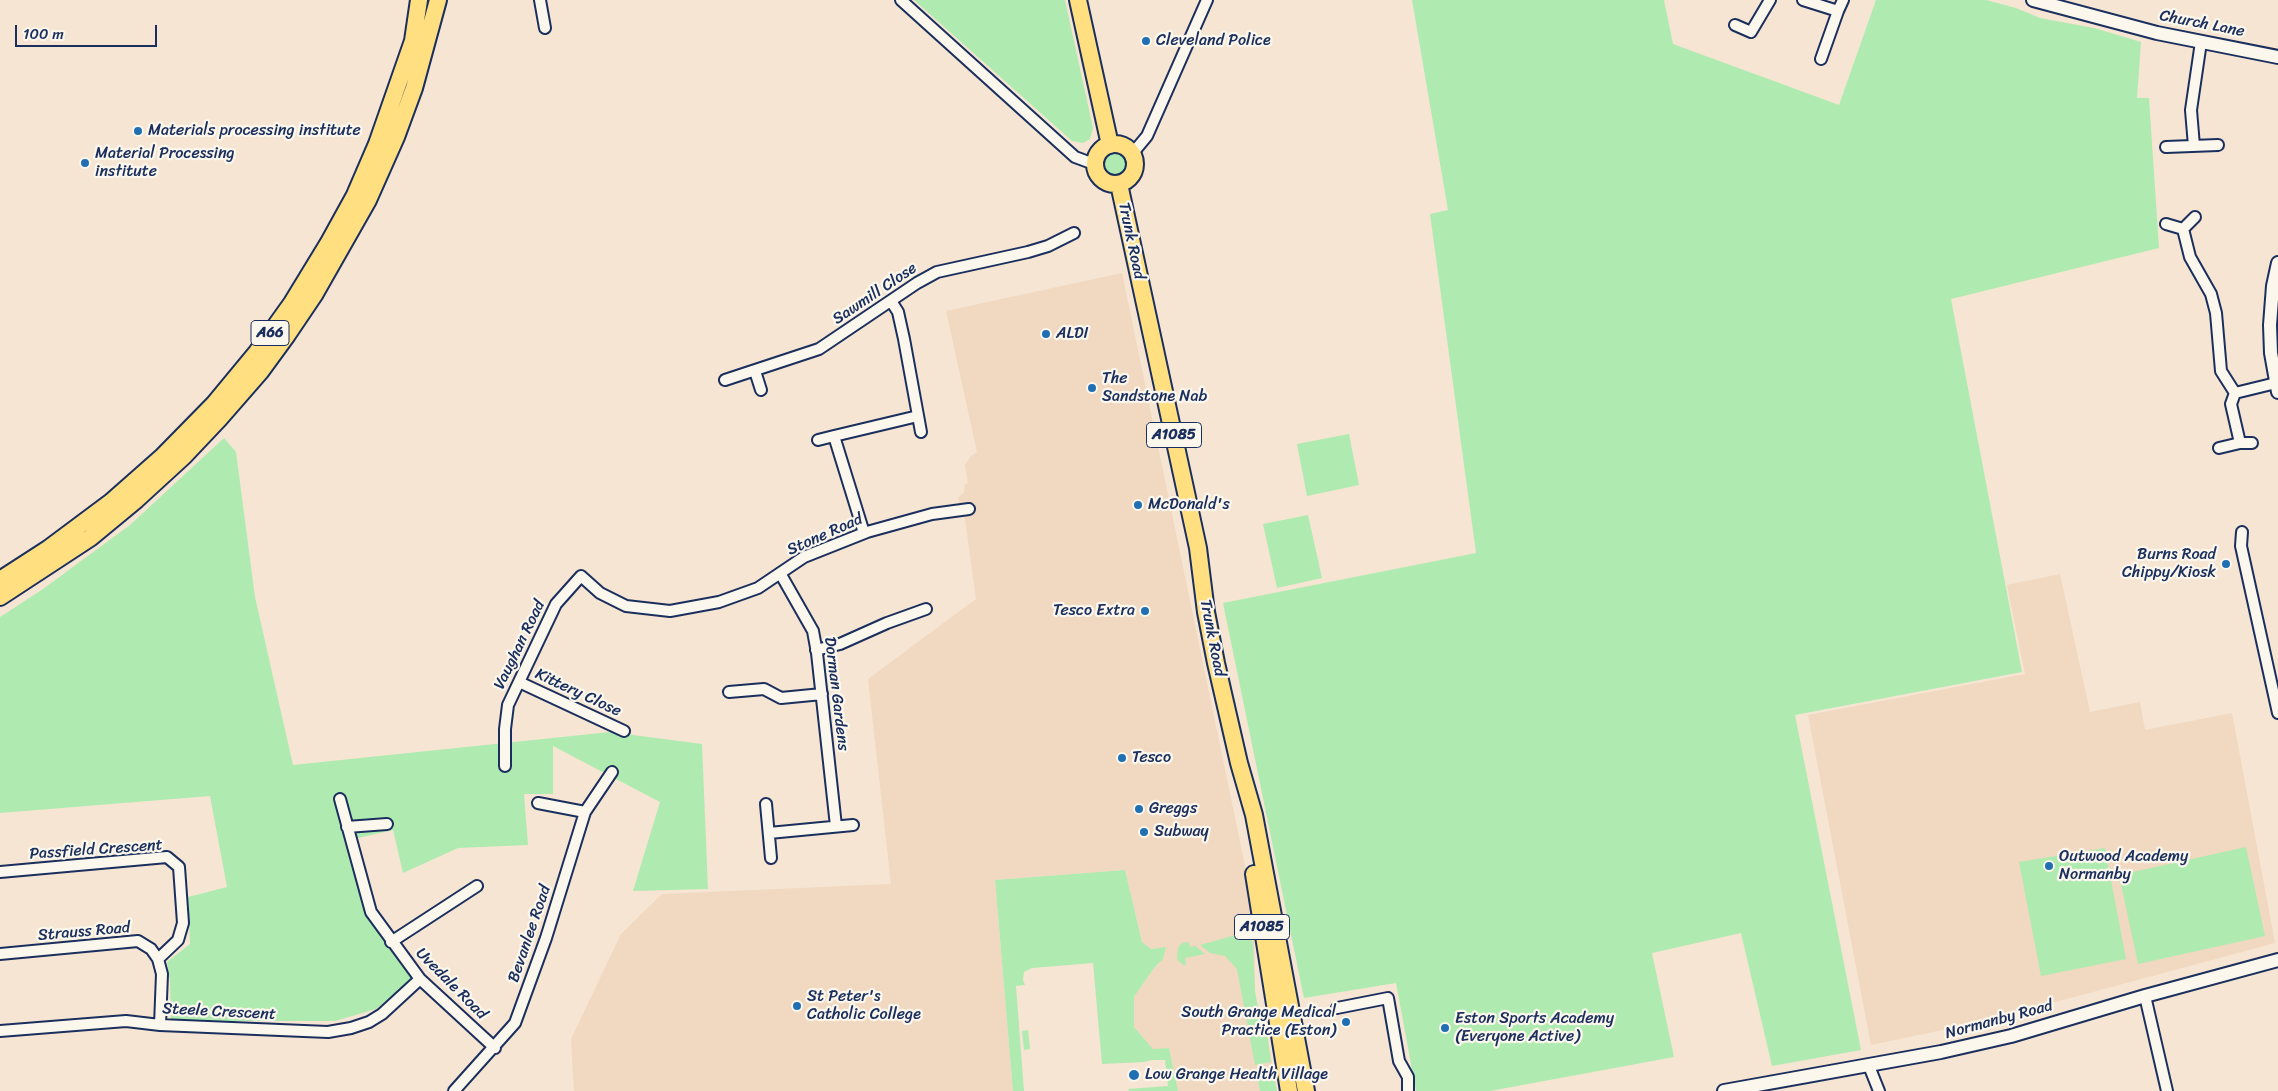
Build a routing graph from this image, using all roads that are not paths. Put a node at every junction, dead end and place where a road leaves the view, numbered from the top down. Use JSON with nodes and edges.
{"nodes":[{"id":1,"x":420,"y":0,"type":"edge"},
{"id":2,"x":438,"y":0,"type":"edge"},
{"id":3,"x":540,"y":0,"type":"edge"},
{"id":4,"x":901,"y":0,"type":"edge"},
{"id":5,"x":1078,"y":0,"type":"edge"},
{"id":6,"x":1207,"y":0,"type":"edge"},
{"id":7,"x":1770,"y":0,"type":"edge"},
{"id":8,"x":1803,"y":0,"type":"edge"},
{"id":9,"x":1843,"y":0,"type":"edge"},
{"id":10,"x":2033,"y":0,"type":"edge"},
{"id":11,"x":1838,"y":11,"type":"junction"},
{"id":12,"x":1735,"y":25,"type":"dead end"},
{"id":13,"x":545,"y":28,"type":"dead end"},
{"id":14,"x":2200,"y":42,"type":"junction"},
{"id":15,"x":2278,"y":57,"type":"edge"},
{"id":16,"x":1821,"y":59,"type":"dead end"},
{"id":17,"x":1110,"y":145,"type":"junction"},
{"id":18,"x":2218,"y":145,"type":"dead end"},
{"id":19,"x":2194,"y":146,"type":"junction"},
{"id":20,"x":2166,"y":147,"type":"dead end"},
{"id":21,"x":1132,"y":154,"type":"junction"},
{"id":22,"x":1094,"y":164,"type":"junction"},
{"id":23,"x":1119,"y":184,"type":"junction"},
{"id":24,"x":2195,"y":217,"type":"dead end"},
{"id":25,"x":2166,"y":224,"type":"dead end"},
{"id":26,"x":2183,"y":229,"type":"junction"},
{"id":27,"x":1074,"y":233,"type":"dead end"},
{"id":28,"x":2278,"y":263,"type":"edge"},
{"id":29,"x":891,"y":301,"type":"junction"},
{"id":30,"x":755,"y":371,"type":"junction"},
{"id":31,"x":725,"y":380,"type":"dead end"},
{"id":32,"x":2277,"y":387,"type":"edge"},
{"id":33,"x":760,"y":390,"type":"dead end"},
{"id":34,"x":2234,"y":392,"type":"junction"},
{"id":35,"x":918,"y":416,"type":"junction"},
{"id":36,"x":921,"y":432,"type":"dead end"},
{"id":37,"x":834,"y":436,"type":"junction"},
{"id":38,"x":818,"y":440,"type":"dead end"},
{"id":39,"x":2240,"y":443,"type":"junction"},
{"id":40,"x":2252,"y":443,"type":"dead end"},
{"id":41,"x":2219,"y":448,"type":"dead end"},
{"id":42,"x":969,"y":508,"type":"dead end"},
{"id":43,"x":2242,"y":532,"type":"dead end"},
{"id":44,"x":864,"y":533,"type":"junction"},
{"id":45,"x":780,"y":573,"type":"junction"},
{"id":46,"x":581,"y":576,"type":"joint"},
{"id":47,"x":0,"y":580,"type":"edge"},
{"id":48,"x":0,"y":598,"type":"edge"},
{"id":49,"x":926,"y":609,"type":"dead end"},
{"id":50,"x":816,"y":650,"type":"junction"},
{"id":51,"x":518,"y":682,"type":"junction"},
{"id":52,"x":2275,"y":688,"type":"edge"},
{"id":53,"x":729,"y":692,"type":"dead end"},
{"id":54,"x":822,"y":694,"type":"junction"},
{"id":55,"x":2278,"y":713,"type":"edge"},
{"id":56,"x":624,"y":731,"type":"dead end"},
{"id":57,"x":1239,"y":763,"type":"junction"},
{"id":58,"x":506,"y":766,"type":"dead end"},
{"id":59,"x":612,"y":772,"type":"dead end"},
{"id":60,"x":340,"y":799,"type":"dead end"},
{"id":61,"x":538,"y":803,"type":"dead end"},
{"id":62,"x":766,"y":804,"type":"dead end"},
{"id":63,"x":585,"y":812,"type":"junction"},
{"id":64,"x":387,"y":824,"type":"dead end"},
{"id":65,"x":853,"y":825,"type":"dead end"},
{"id":66,"x":836,"y":826,"type":"junction"},
{"id":67,"x":347,"y":827,"type":"junction"},
{"id":68,"x":769,"y":833,"type":"junction"},
{"id":69,"x":771,"y":858,"type":"dead end"},
{"id":70,"x":0,"y":872,"type":"edge"},
{"id":71,"x":477,"y":886,"type":"dead end"},
{"id":72,"x":392,"y":942,"type":"junction"},
{"id":73,"x":0,"y":954,"type":"edge"},
{"id":74,"x":158,"y":959,"type":"junction"},
{"id":75,"x":2278,"y":960,"type":"edge"},
{"id":76,"x":420,"y":978,"type":"junction"},
{"id":77,"x":2145,"y":996,"type":"junction"},
{"id":78,"x":1337,"y":1008,"type":"dead end"},
{"id":79,"x":160,"y":1024,"type":"junction"},
{"id":80,"x":0,"y":1031,"type":"edge"},
{"id":81,"x":495,"y":1048,"type":"junction"},
{"id":82,"x":1869,"y":1066,"type":"junction"},
{"id":83,"x":1730,"y":1090,"type":"edge"},
{"id":84,"x":454,"y":1091,"type":"edge"},
{"id":85,"x":1289,"y":1091,"type":"edge"},
{"id":86,"x":1306,"y":1091,"type":"edge"},
{"id":87,"x":1408,"y":1091,"type":"edge"},
{"id":88,"x":1879,"y":1091,"type":"edge"},
{"id":89,"x":2167,"y":1091,"type":"edge"}],
"edges":[{"from":1,"to":47,"type":"main road","number":"A66"},
{"from":2,"to":48,"type":"main road","number":"A66"},
{"from":3,"to":13,"type":"street"},
{"from":4,"to":22,"type":"street"},
{"from":5,"to":17,"type":"main road"},
{"from":6,"to":21,"type":"street"},
{"from":7,"to":12,"type":"street"},
{"from":8,"to":11,"type":"street"},
{"from":9,"to":11,"type":"street"},
{"from":10,"to":14,"type":"street","name":"Church Lane"},
{"from":11,"to":16,"type":"street"},
{"from":14,"to":15,"type":"street","name":"Church Lane"},
{"from":14,"to":19,"type":"street"},
{"from":17,"to":21,"type":"main road"},
{"from":17,"to":22,"type":"main road"},
{"from":18,"to":19,"type":"street"},
{"from":19,"to":20,"type":"street"},
{"from":21,"to":23,"type":"main road"},
{"from":22,"to":23,"type":"main road"},
{"from":23,"to":57,"type":"main road","name":"Trunk Road","number":"A1085"},
{"from":24,"to":26,"type":"street"},
{"from":25,"to":26,"type":"street"},
{"from":26,"to":34,"type":"street"},
{"from":27,"to":29,"type":"street","name":"Sawmill Close"},
{"from":28,"to":32,"type":"street"},
{"from":29,"to":30,"type":"street","name":"Sawmill Close"},
{"from":29,"to":35,"type":"street"},
{"from":30,"to":31,"type":"street","name":"Sawmill Close"},
{"from":30,"to":33,"type":"street"},
{"from":32,"to":34,"type":"street"},
{"from":34,"to":39,"type":"street"},
{"from":35,"to":36,"type":"street"},
{"from":35,"to":37,"type":"street"},
{"from":37,"to":38,"type":"street"},
{"from":37,"to":44,"type":"street"},
{"from":39,"to":40,"type":"street"},
{"from":39,"to":41,"type":"street"},
{"from":42,"to":44,"type":"street","name":"Stone Road"},
{"from":43,"to":52,"type":"street"},
{"from":44,"to":45,"type":"street","name":"Stone Road"},
{"from":45,"to":46,"type":"street","name":"Stone Road"},
{"from":45,"to":50,"type":"street","name":"Dorman Gardens"},
{"from":46,"to":51,"type":"street","name":"Vaughan Road"},
{"from":49,"to":50,"type":"street"},
{"from":50,"to":54,"type":"street","name":"Dorman Gardens"},
{"from":51,"to":56,"type":"street","name":"Kittery Close"},
{"from":51,"to":58,"type":"street","name":"Vaughan Road"},
{"from":52,"to":55,"type":"street"},
{"from":53,"to":54,"type":"street"},
{"from":54,"to":66,"type":"street","name":"Dorman Gardens"},
{"from":57,"to":85,"type":"main road","number":"A1085"},
{"from":57,"to":86,"type":"main road","name":"Trunk Road","number":"A1085"},
{"from":59,"to":63,"type":"street","name":"Bevanlee Road"},
{"from":60,"to":67,"type":"street","name":"Uvedale Road"},
{"from":61,"to":63,"type":"street"},
{"from":62,"to":68,"type":"street"},
{"from":63,"to":81,"type":"street","name":"Bevanlee Road"},
{"from":64,"to":67,"type":"street"},
{"from":65,"to":66,"type":"street"},
{"from":66,"to":68,"type":"street"},
{"from":67,"to":72,"type":"street","name":"Uvedale Road"},
{"from":68,"to":69,"type":"street"},
{"from":70,"to":74,"type":"street","name":"Passfield Crescent"},
{"from":71,"to":72,"type":"street"},
{"from":72,"to":76,"type":"street","name":"Uvedale Road"},
{"from":73,"to":74,"type":"street","name":"Strauss Road"},
{"from":74,"to":79,"type":"street"},
{"from":75,"to":77,"type":"street","name":"Normanby Road"},
{"from":76,"to":79,"type":"street","name":"Steele Crescent"},
{"from":76,"to":81,"type":"street","name":"Uvedale Road"},
{"from":77,"to":82,"type":"street","name":"Normanby Road"},
{"from":77,"to":89,"type":"street"},
{"from":78,"to":87,"type":"street"},
{"from":79,"to":80,"type":"street","name":"Steele Crescent"},
{"from":81,"to":84,"type":"street","name":"Bevanlee Road"},
{"from":82,"to":83,"type":"street","name":"Normanby Road"},
{"from":82,"to":88,"type":"street"}]}
